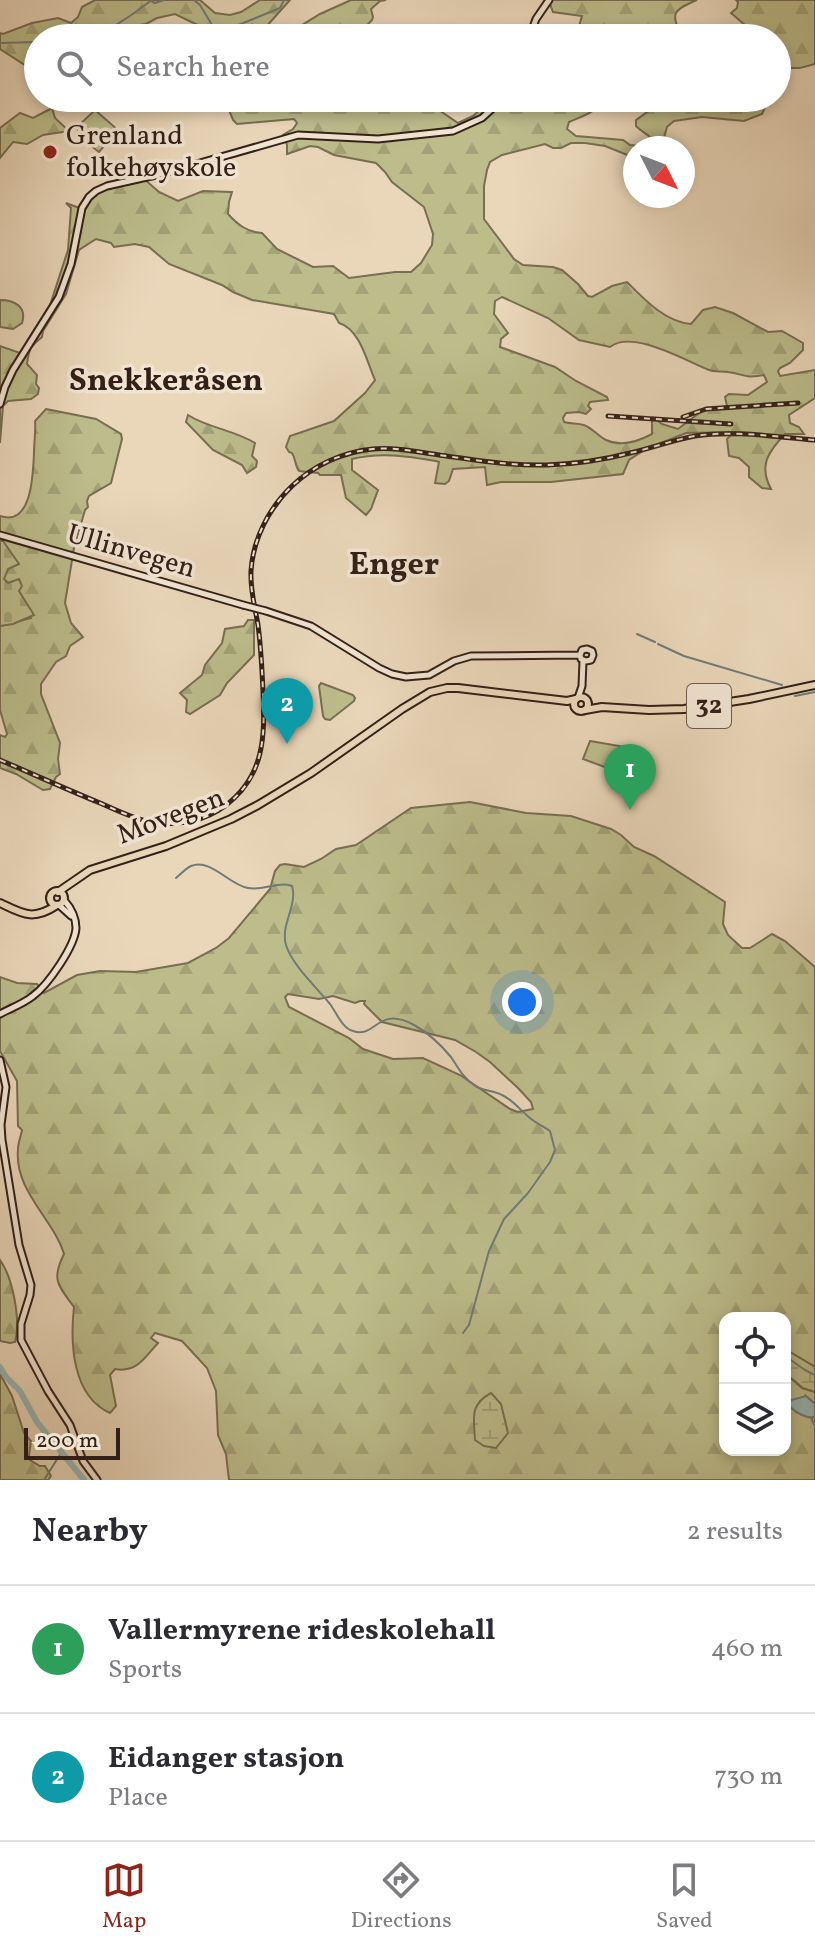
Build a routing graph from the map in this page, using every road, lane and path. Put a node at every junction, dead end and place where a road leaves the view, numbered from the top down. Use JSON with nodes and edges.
{"nodes":[{"id":1,"x":549,"y":0,"type":"edge"},
{"id":2,"x":534,"y":24,"type":"edge"},
{"id":3,"x":489,"y":112,"type":"edge"},
{"id":4,"x":0,"y":404,"type":"edge"},
{"id":5,"x":0,"y":534,"type":"edge"},
{"id":6,"x":815,"y":685,"type":"edge"},
{"id":7,"x":450,"y":690,"type":"junction"},
{"id":8,"x":581,"y":699,"type":"junction"},
{"id":9,"x":602,"y":707,"type":"junction"},
{"id":10,"x":575,"y":708,"type":"junction"},
{"id":11,"x":585,"y":710,"type":"junction"},
{"id":12,"x":81,"y":875,"type":"junction"},
{"id":13,"x":58,"y":892,"type":"junction"},
{"id":14,"x":51,"y":899,"type":"junction"},
{"id":15,"x":61,"y":902,"type":"junction"},
{"id":16,"x":1,"y":903,"type":"edge"},
{"id":17,"x":33,"y":914,"type":"junction"},
{"id":18,"x":0,"y":1014,"type":"edge"},
{"id":19,"x":0,"y":1060,"type":"edge"},
{"id":20,"x":97,"y":1480,"type":"edge"}],
"edges":[{"from":1,"to":2,"type":"main road"},
{"from":3,"to":4,"type":"main road"},
{"from":5,"to":8,"type":"main road","name":"Ullinvegen","bridge":true},
{"from":6,"to":9,"type":"main road","number":"32"},
{"from":7,"to":8,"type":"main road","number":"32"},
{"from":7,"to":10,"type":"main road","number":"32"},
{"from":7,"to":12,"type":"main road","name":"Movegen","number":"32"},
{"from":8,"to":9,"type":"main road","number":"32"},
{"from":8,"to":10,"type":"main road"},
{"from":8,"to":11,"type":"main road"},
{"from":9,"to":11,"type":"main road","number":"32"},
{"from":10,"to":11,"type":"main road","number":"32"},
{"from":12,"to":13,"type":"main road","name":"Movegen","number":"32"},
{"from":12,"to":15,"type":"main road"},
{"from":13,"to":14,"type":"main road","number":"32"},
{"from":13,"to":15,"type":"main road"},
{"from":14,"to":15,"type":"main road"},
{"from":14,"to":17,"type":"main road","number":"32"},
{"from":15,"to":17,"type":"main road"},
{"from":15,"to":18,"type":"main road"},
{"from":16,"to":17,"type":"main road"},
{"from":19,"to":20,"type":"main road"}]}
